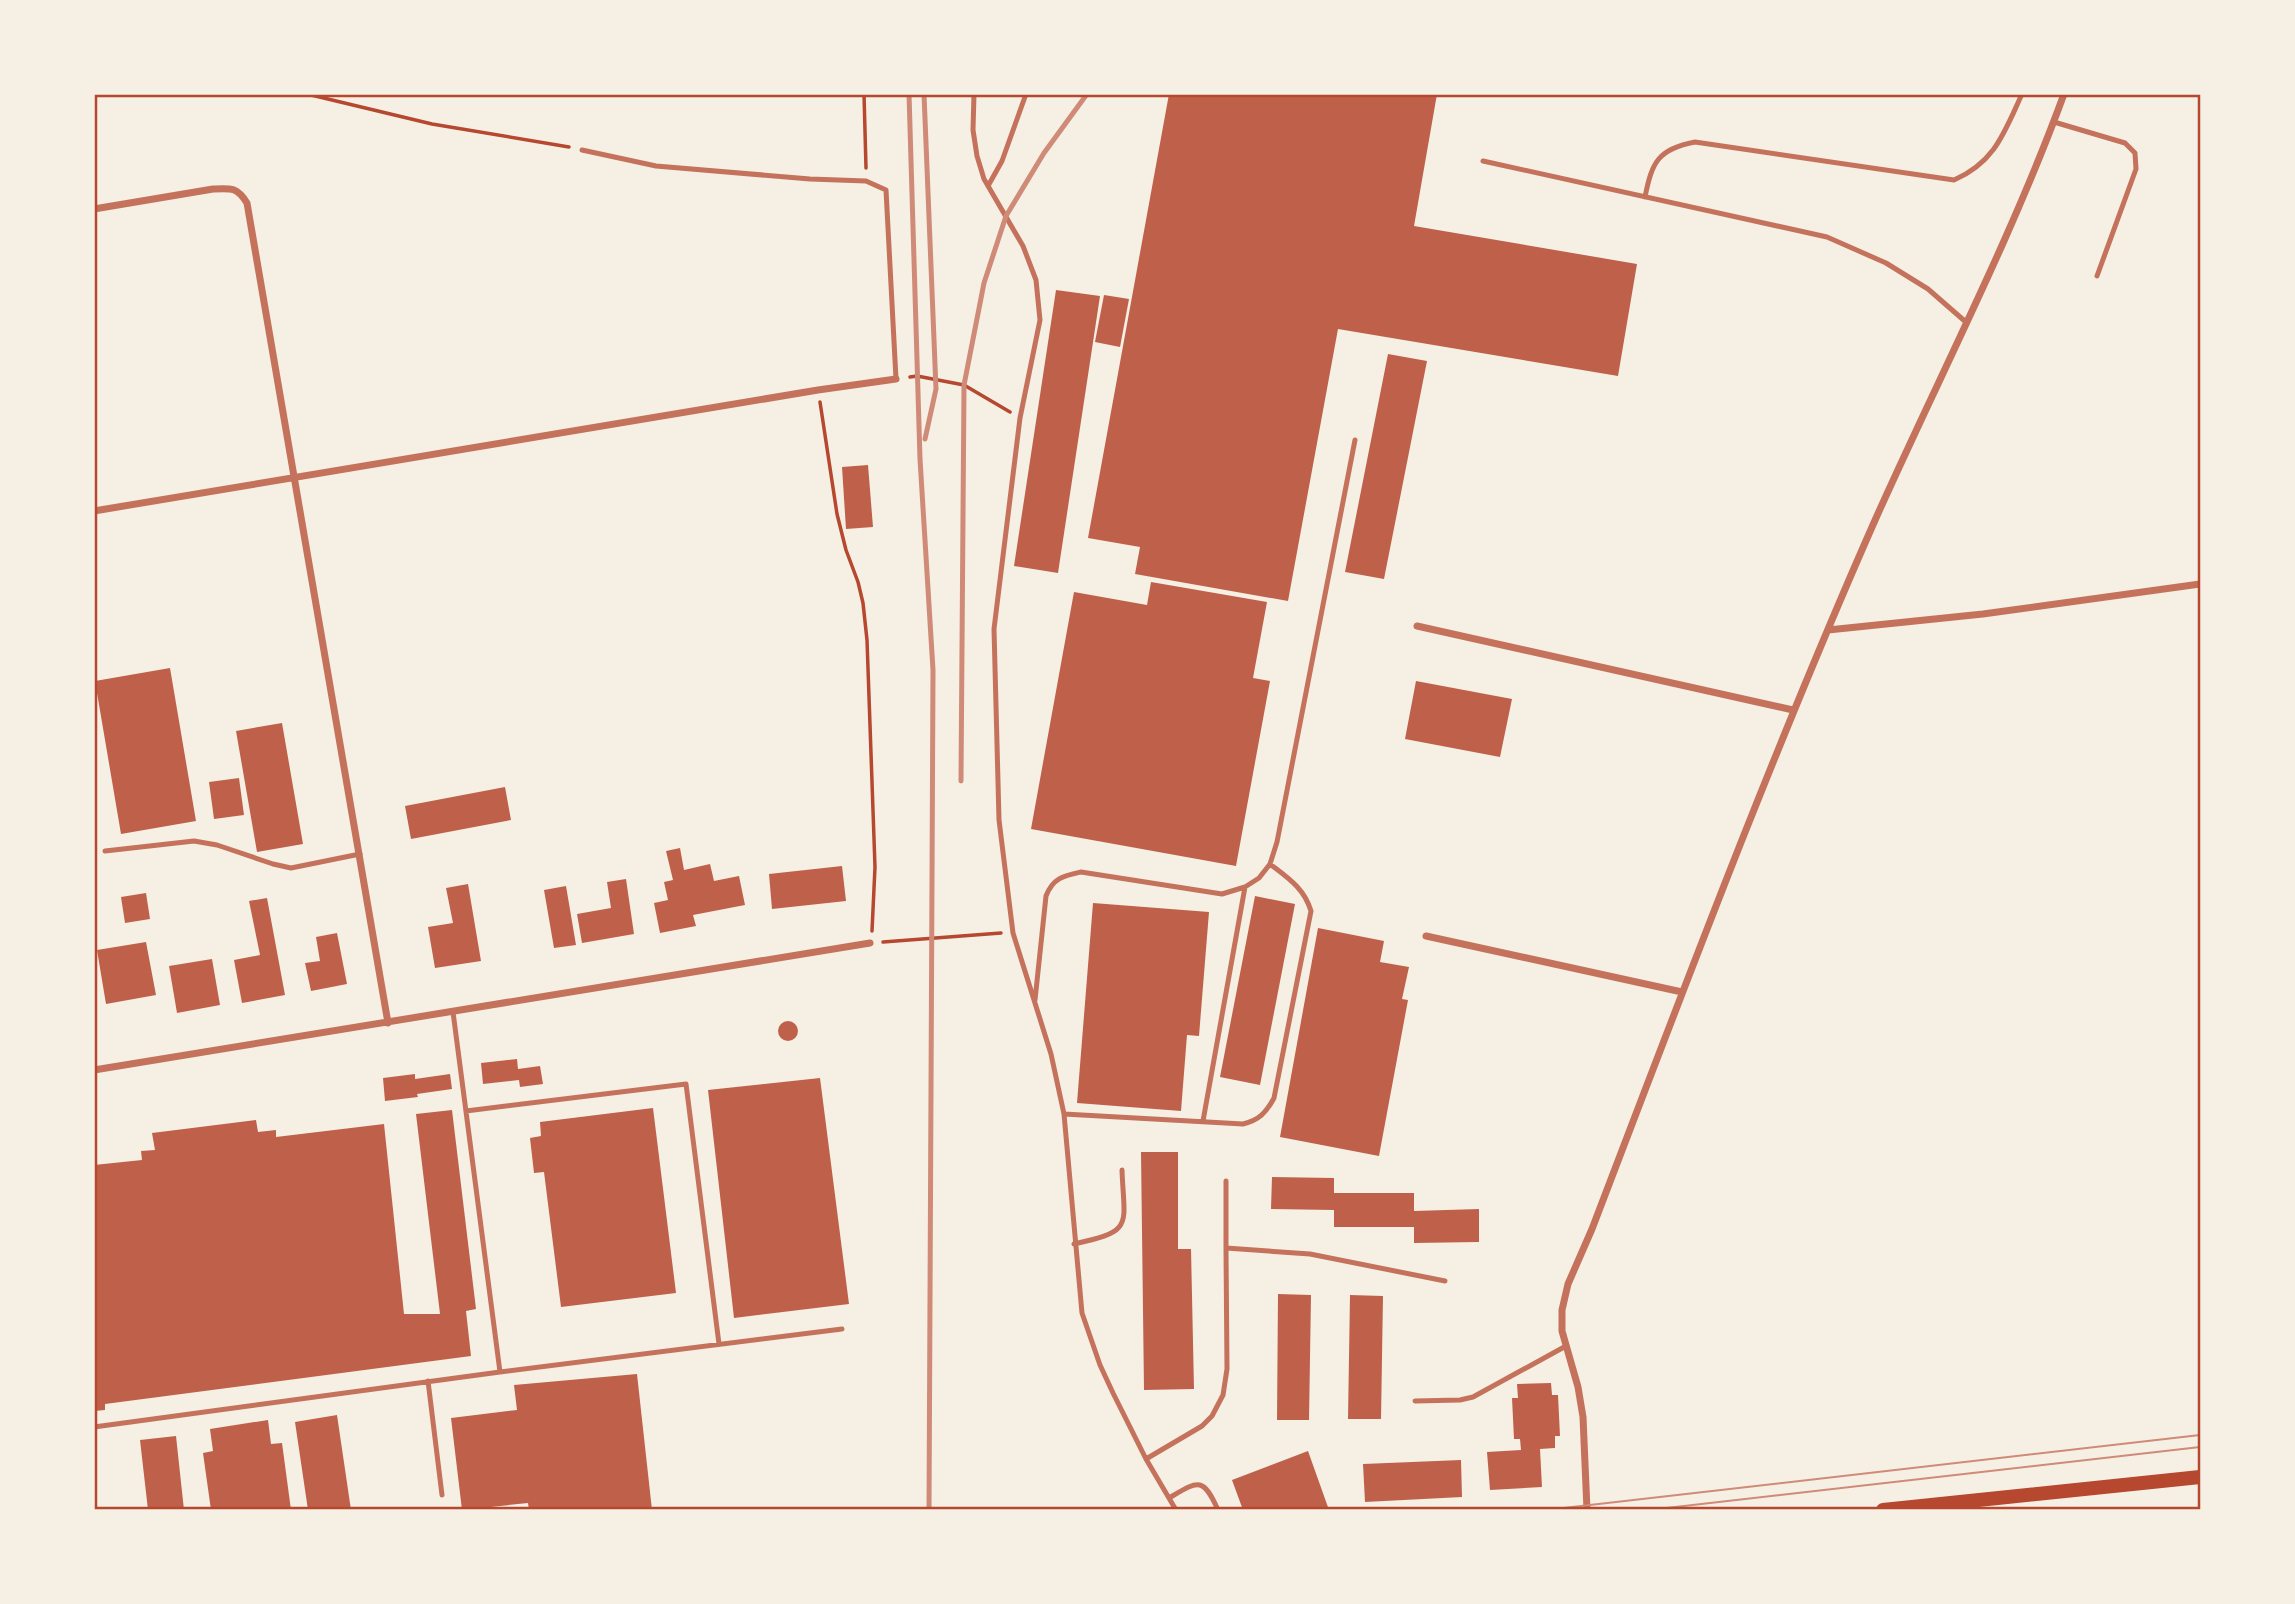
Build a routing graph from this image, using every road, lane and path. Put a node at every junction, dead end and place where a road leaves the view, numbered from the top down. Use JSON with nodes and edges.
{"nodes":[{"id":1,"x":307,"y":94,"type":"edge"},
{"id":2,"x":864,"y":94,"type":"edge"},
{"id":3,"x":974,"y":94,"type":"edge"},
{"id":4,"x":1026,"y":94,"type":"edge"},
{"id":5,"x":2022,"y":94,"type":"edge"},
{"id":6,"x":2064,"y":94,"type":"edge"},
{"id":7,"x":2054,"y":122,"type":"junction"},
{"id":8,"x":582,"y":150,"type":"joint"},
{"id":9,"x":1483,"y":162,"type":"dead end"},
{"id":10,"x":866,"y":181,"type":"junction"},
{"id":11,"x":988,"y":186,"type":"junction"},
{"id":12,"x":1645,"y":197,"type":"junction"},
{"id":13,"x":94,"y":209,"type":"edge"},
{"id":14,"x":2097,"y":276,"type":"dead end"},
{"id":15,"x":1967,"y":323,"type":"junction"},
{"id":16,"x":896,"y":379,"type":"junction"},
{"id":17,"x":818,"y":390,"type":"junction"},
{"id":18,"x":1020,"y":418,"type":"junction"},
{"id":19,"x":1355,"y":440,"type":"dead end"},
{"id":20,"x":294,"y":477,"type":"junction"},
{"id":21,"x":94,"y":512,"type":"edge"},
{"id":22,"x":2200,"y":584,"type":"edge"},
{"id":23,"x":1417,"y":626,"type":"dead end"},
{"id":24,"x":1828,"y":630,"type":"junction"},
{"id":25,"x":1793,"y":710,"type":"junction"},
{"id":26,"x":104,"y":851,"type":"dead end"},
{"id":27,"x":360,"y":855,"type":"junction"},
{"id":28,"x":1270,"y":864,"type":"junction"},
{"id":29,"x":1245,"y":887,"type":"junction"},
{"id":30,"x":1013,"y":933,"type":"junction"},
{"id":31,"x":1426,"y":936,"type":"dead end"},
{"id":32,"x":870,"y":943,"type":"junction"},
{"id":33,"x":1682,"y":992,"type":"junction"},
{"id":34,"x":1034,"y":1002,"type":"junction"},
{"id":35,"x":453,"y":1012,"type":"junction"},
{"id":36,"x":388,"y":1023,"type":"junction"},
{"id":37,"x":94,"y":1070,"type":"edge"},
{"id":38,"x":466,"y":1111,"type":"junction"},
{"id":39,"x":1064,"y":1114,"type":"junction"},
{"id":40,"x":1203,"y":1121,"type":"junction"},
{"id":41,"x":1122,"y":1170,"type":"dead end"},
{"id":42,"x":1226,"y":1181,"type":"dead end"},
{"id":43,"x":1074,"y":1244,"type":"junction"},
{"id":44,"x":1226,"y":1248,"type":"junction"},
{"id":45,"x":1445,"y":1281,"type":"dead end"},
{"id":46,"x":842,"y":1329,"type":"dead end"},
{"id":47,"x":719,"y":1344,"type":"junction"},
{"id":48,"x":1566,"y":1346,"type":"junction"},
{"id":49,"x":500,"y":1372,"type":"junction"},
{"id":50,"x":428,"y":1381,"type":"junction"},
{"id":51,"x":1415,"y":1401,"type":"dead end"},
{"id":52,"x":94,"y":1427,"type":"edge"},
{"id":53,"x":1146,"y":1459,"type":"junction"},
{"id":54,"x":2200,"y":1477,"type":"edge"},
{"id":55,"x":442,"y":1494,"type":"dead end"},
{"id":56,"x":1169,"y":1498,"type":"junction"},
{"id":57,"x":1176,"y":1510,"type":"edge"},
{"id":58,"x":1217,"y":1510,"type":"edge"},
{"id":59,"x":1587,"y":1510,"type":"edge"},
{"id":60,"x":1883,"y":1510,"type":"edge"}],
"edges":[{"from":1,"to":8,"type":"path"},
{"from":2,"to":10,"type":"path"},
{"from":3,"to":11,"type":"lane"},
{"from":4,"to":11,"type":"lane"},
{"from":5,"to":12,"type":"lane"},
{"from":6,"to":7,"type":"street"},
{"from":7,"to":14,"type":"lane"},
{"from":7,"to":15,"type":"street"},
{"from":8,"to":10,"type":"lane"},
{"from":9,"to":12,"type":"lane"},
{"from":10,"to":16,"type":"lane"},
{"from":11,"to":18,"type":"lane"},
{"from":12,"to":15,"type":"lane"},
{"from":13,"to":20,"type":"street"},
{"from":15,"to":24,"type":"street"},
{"from":16,"to":17,"type":"street"},
{"from":16,"to":18,"type":"path"},
{"from":17,"to":20,"type":"street"},
{"from":17,"to":32,"type":"path"},
{"from":18,"to":30,"type":"lane"},
{"from":19,"to":28,"type":"lane"},
{"from":20,"to":21,"type":"street"},
{"from":20,"to":27,"type":"street"},
{"from":22,"to":24,"type":"street"},
{"from":23,"to":25,"type":"street"},
{"from":24,"to":25,"type":"street"},
{"from":25,"to":33,"type":"street"},
{"from":26,"to":27,"type":"lane"},
{"from":27,"to":36,"type":"street"},
{"from":28,"to":29,"type":"lane"},
{"from":28,"to":40,"type":"lane"},
{"from":29,"to":34,"type":"lane"},
{"from":29,"to":40,"type":"lane"},
{"from":30,"to":32,"type":"path"},
{"from":30,"to":34,"type":"lane"},
{"from":31,"to":33,"type":"street"},
{"from":32,"to":35,"type":"street"},
{"from":33,"to":48,"type":"street"},
{"from":34,"to":39,"type":"lane"},
{"from":35,"to":36,"type":"street"},
{"from":35,"to":38,"type":"lane"},
{"from":36,"to":37,"type":"street"},
{"from":38,"to":47,"type":"lane"},
{"from":38,"to":49,"type":"lane"},
{"from":39,"to":40,"type":"lane"},
{"from":39,"to":43,"type":"lane"},
{"from":41,"to":43,"type":"lane"},
{"from":42,"to":44,"type":"lane"},
{"from":43,"to":53,"type":"lane"},
{"from":44,"to":45,"type":"lane"},
{"from":44,"to":53,"type":"lane"},
{"from":46,"to":47,"type":"lane"},
{"from":47,"to":49,"type":"lane"},
{"from":48,"to":51,"type":"lane"},
{"from":48,"to":59,"type":"street"},
{"from":49,"to":50,"type":"lane"},
{"from":50,"to":52,"type":"lane"},
{"from":50,"to":55,"type":"lane"},
{"from":53,"to":56,"type":"lane"},
{"from":54,"to":60,"type":"main road"},
{"from":56,"to":57,"type":"lane"},
{"from":56,"to":58,"type":"lane"}]}
